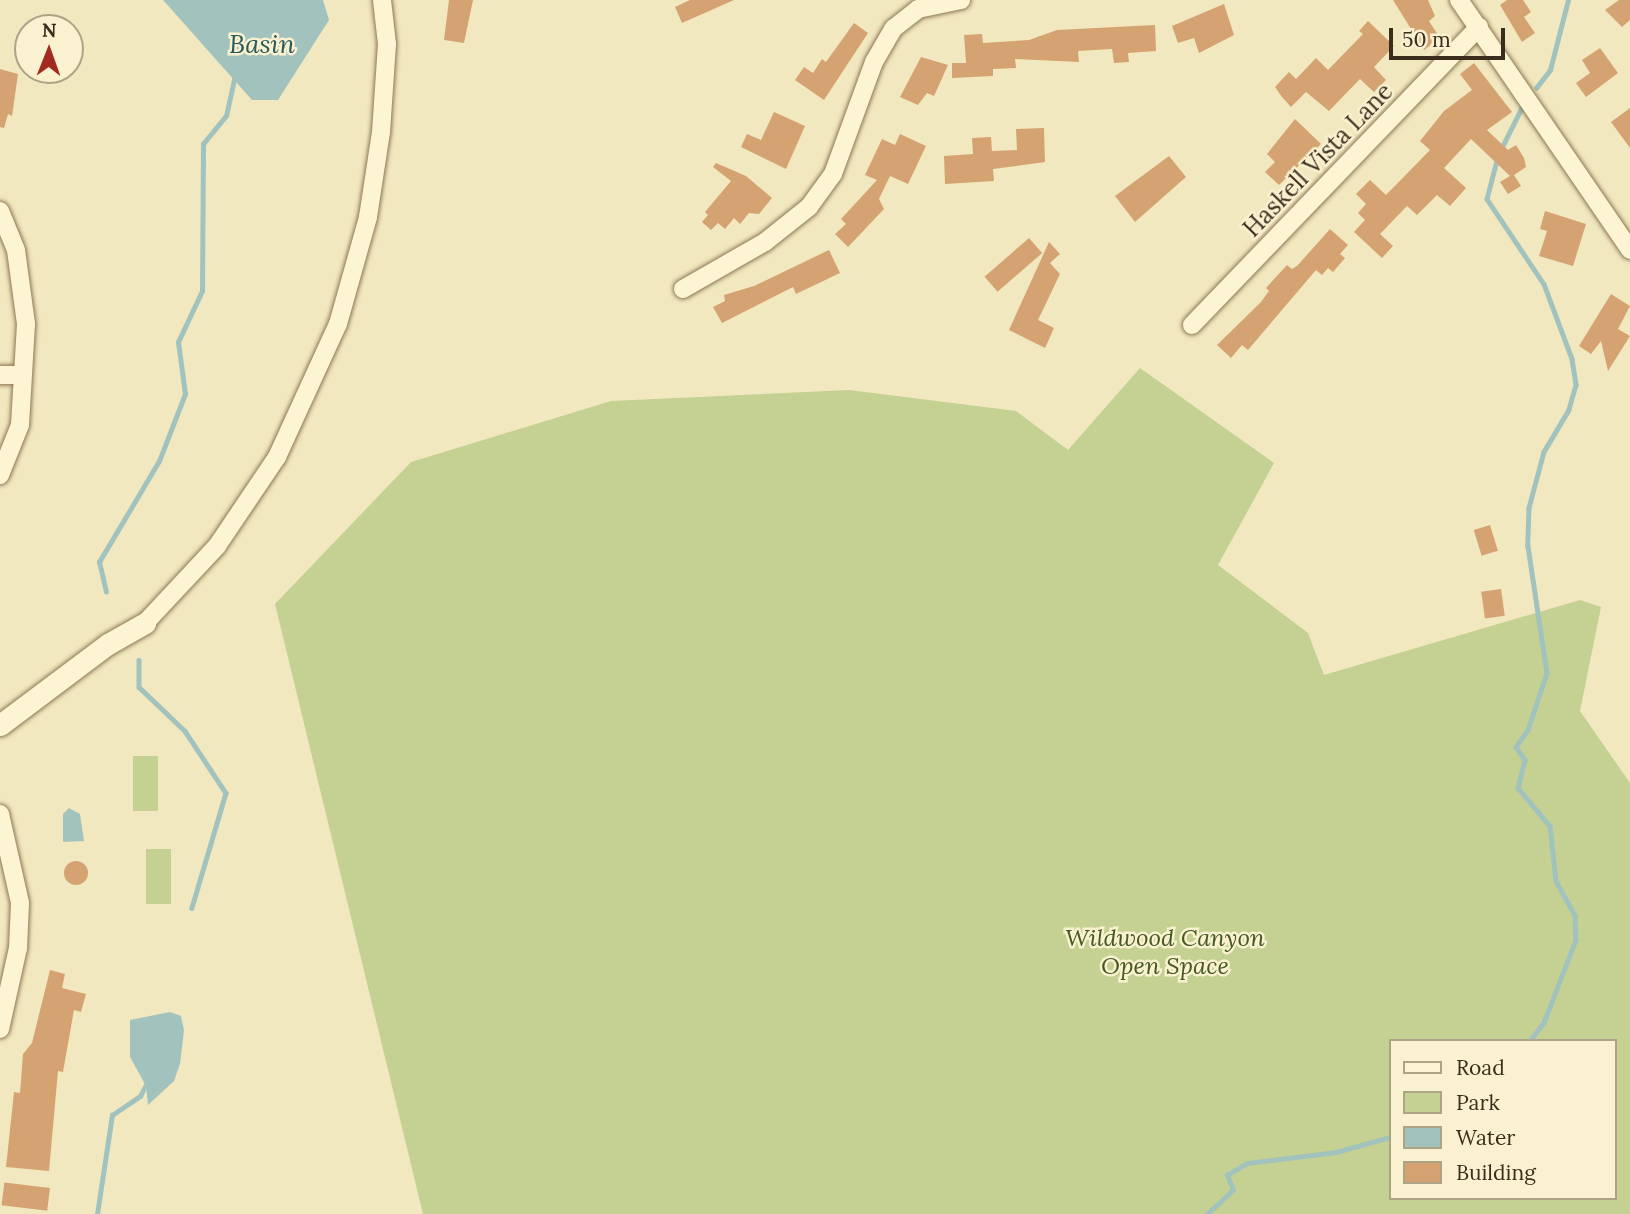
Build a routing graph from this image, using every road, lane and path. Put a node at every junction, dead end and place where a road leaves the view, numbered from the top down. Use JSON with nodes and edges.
{"nodes":[{"id":1,"x":382,"y":0,"type":"edge"},
{"id":2,"x":961,"y":0,"type":"edge"},
{"id":3,"x":1459,"y":0,"type":"edge"},
{"id":4,"x":1479,"y":27,"type":"junction"},
{"id":5,"x":0,"y":211,"type":"edge"},
{"id":6,"x":1630,"y":250,"type":"edge"},
{"id":7,"x":683,"y":289,"type":"dead end"},
{"id":8,"x":1192,"y":325,"type":"dead end"},
{"id":9,"x":0,"y":375,"type":"edge"},
{"id":10,"x":22,"y":375,"type":"junction"},
{"id":11,"x":0,"y":475,"type":"edge"},
{"id":12,"x":145,"y":623,"type":"joint"},
{"id":13,"x":0,"y":725,"type":"edge"},
{"id":14,"x":0,"y":814,"type":"edge"},
{"id":15,"x":0,"y":1030,"type":"edge"}],
"edges":[{"from":1,"to":12,"type":"street"},
{"from":2,"to":7,"type":"street"},
{"from":3,"to":4,"type":"street"},
{"from":4,"to":6,"type":"street"},
{"from":4,"to":8,"type":"street","name":"Haskell Vista Lane"},
{"from":5,"to":10,"type":"street"},
{"from":9,"to":10,"type":"street"},
{"from":10,"to":11,"type":"street"},
{"from":12,"to":13,"type":"street"},
{"from":14,"to":15,"type":"street"}]}
